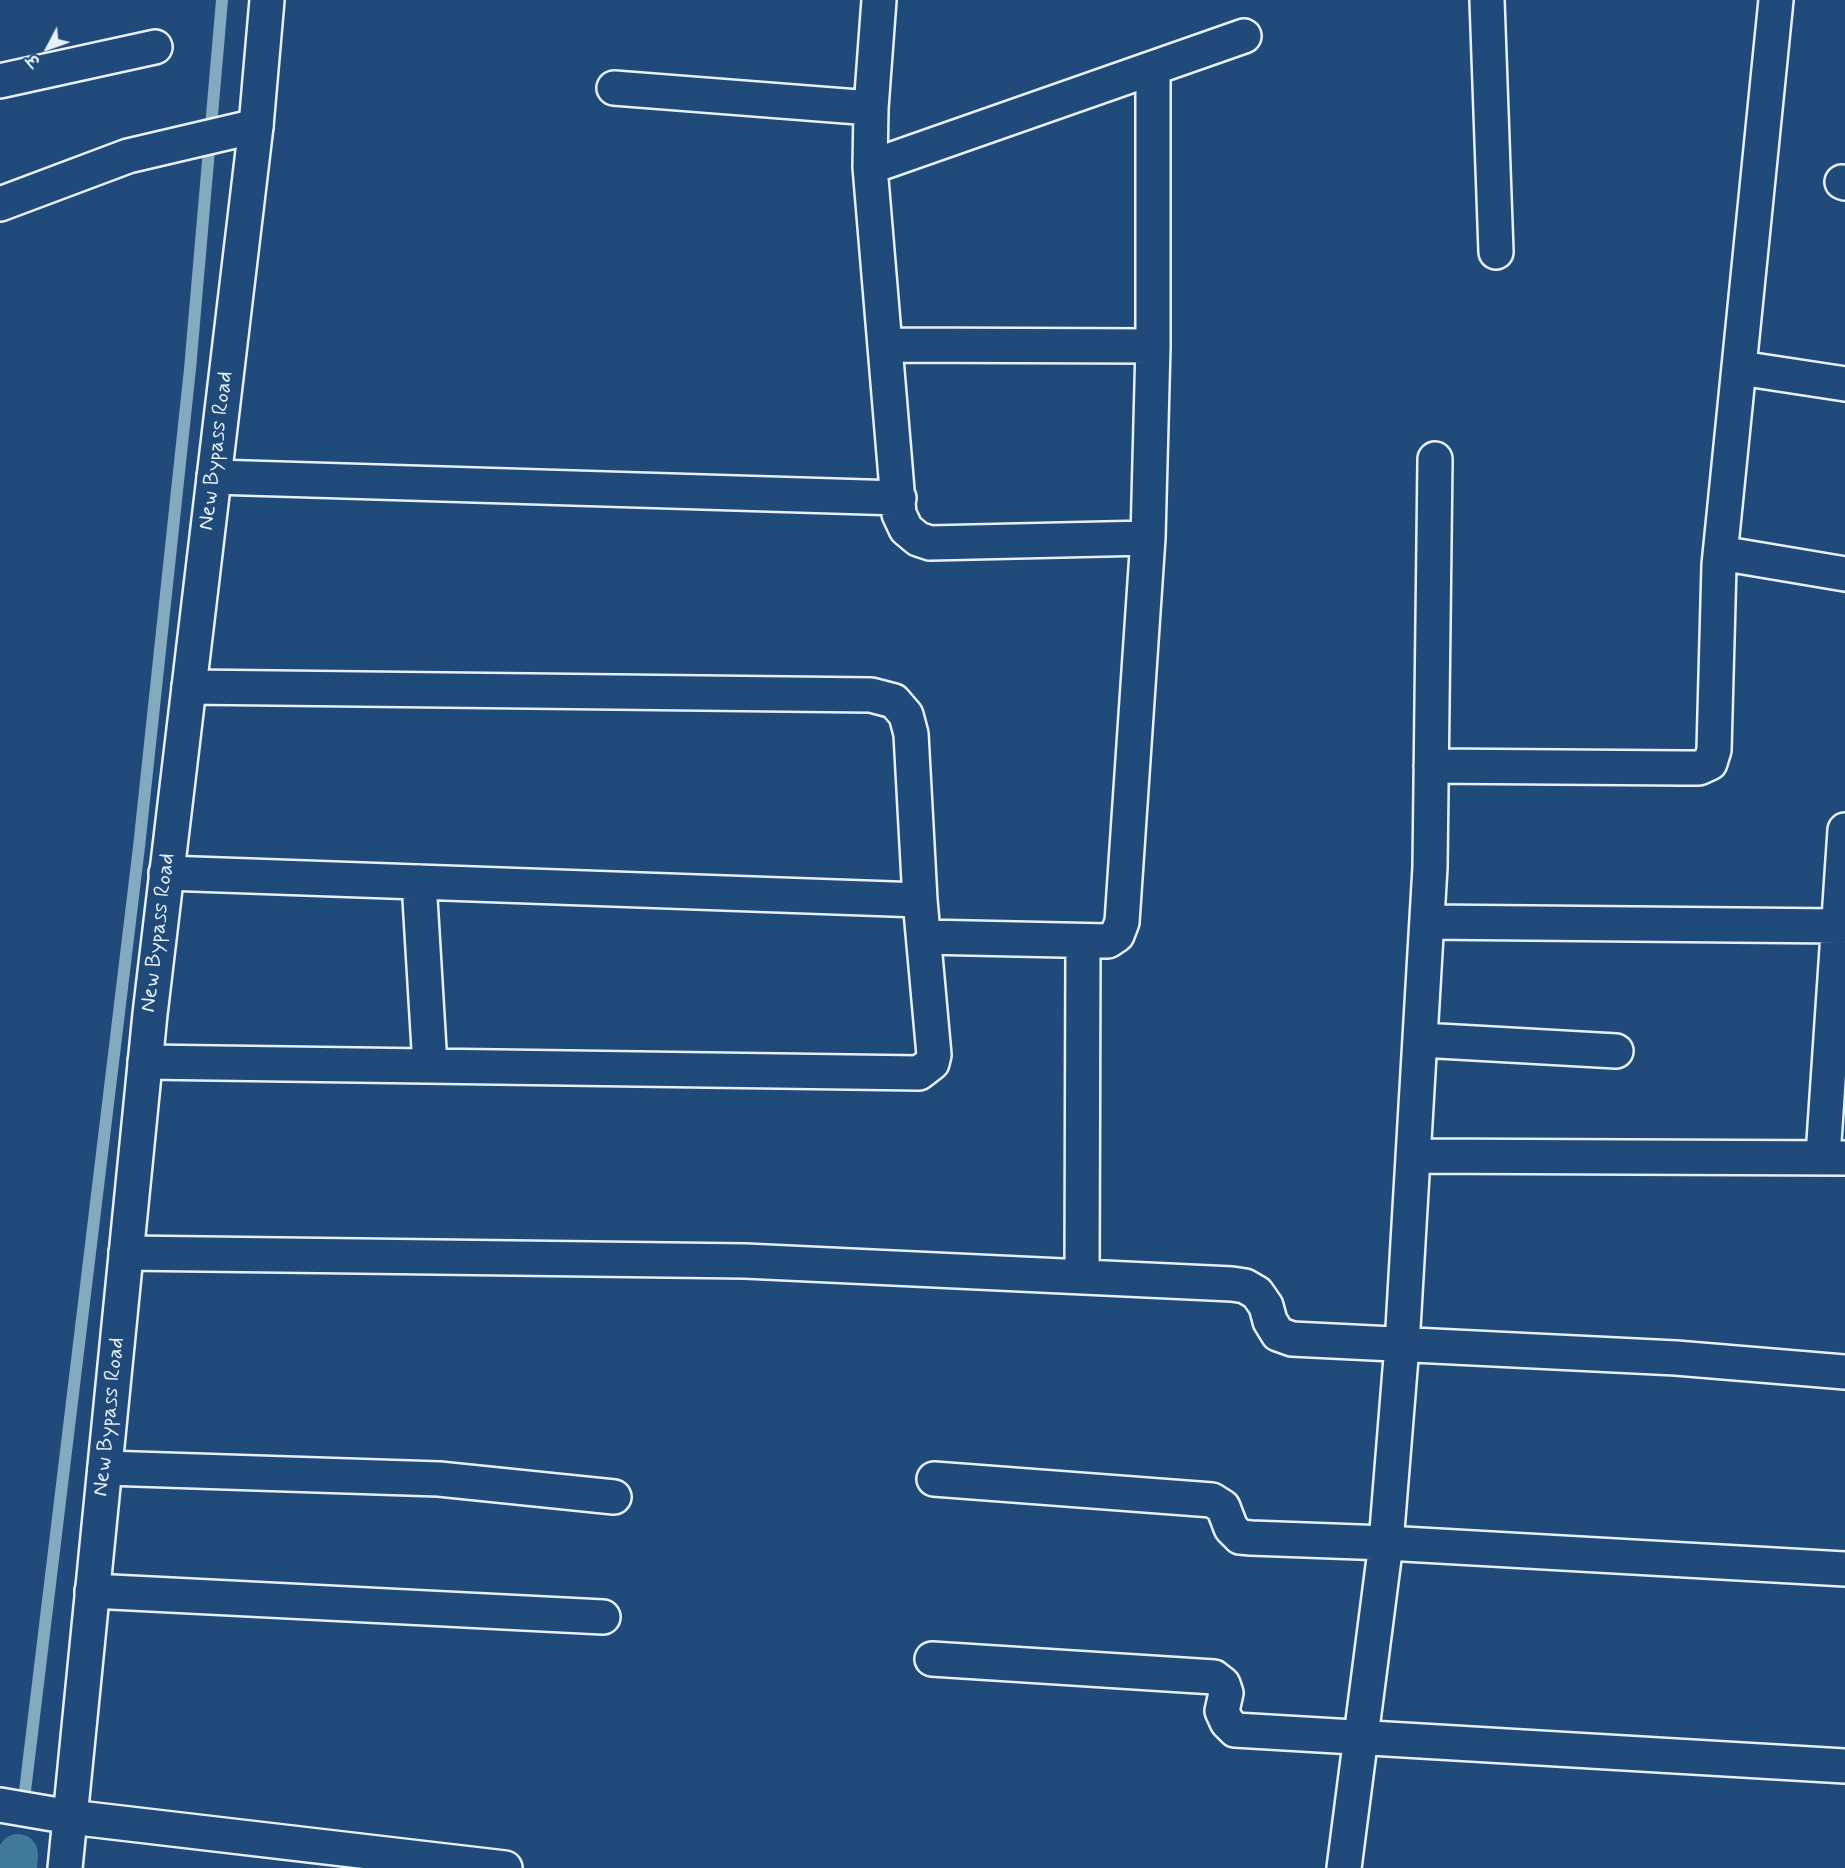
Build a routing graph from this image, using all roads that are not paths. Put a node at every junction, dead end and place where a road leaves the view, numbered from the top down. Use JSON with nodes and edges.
{"nodes":[{"id":1,"x":267,"y":0,"type":"edge"},
{"id":2,"x":879,"y":0,"type":"edge"},
{"id":3,"x":1487,"y":0,"type":"edge"},
{"id":4,"x":1776,"y":0,"type":"edge"},
{"id":5,"x":1244,"y":36,"type":"dead end"},
{"id":6,"x":155,"y":47,"type":"dead end"},
{"id":7,"x":1153,"y":68,"type":"junction"},
{"id":8,"x":0,"y":81,"type":"edge"},
{"id":9,"x":614,"y":88,"type":"dead end"},
{"id":10,"x":871,"y":108,"type":"junction"},
{"id":11,"x":256,"y":126,"type":"junction"},
{"id":12,"x":870,"y":167,"type":"junction"},
{"id":13,"x":0,"y":204,"type":"edge"},
{"id":14,"x":1496,"y":252,"type":"dead end"},
{"id":15,"x":886,"y":345,"type":"junction"},
{"id":16,"x":1153,"y":345,"type":"junction"},
{"id":17,"x":1740,"y":368,"type":"junction"},
{"id":18,"x":1845,"y":384,"type":"edge"},
{"id":19,"x":1435,"y":459,"type":"dead end"},
{"id":20,"x":214,"y":477,"type":"junction"},
{"id":21,"x":899,"y":498,"type":"junction"},
{"id":22,"x":1148,"y":538,"type":"junction"},
{"id":23,"x":1719,"y":564,"type":"junction"},
{"id":24,"x":1845,"y":574,"type":"edge"},
{"id":25,"x":189,"y":687,"type":"junction"},
{"id":26,"x":1431,"y":766,"type":"junction"},
{"id":27,"x":1845,"y":830,"type":"edge"},
{"id":28,"x":166,"y":873,"type":"junction"},
{"id":29,"x":419,"y":882,"type":"junction"},
{"id":30,"x":920,"y":900,"type":"junction"},
{"id":31,"x":1427,"y":922,"type":"junction"},
{"id":32,"x":1839,"y":926,"type":"junction"},
{"id":33,"x":924,"y":937,"type":"junction"},
{"id":34,"x":1083,"y":942,"type":"junction"},
{"id":35,"x":1421,"y":1040,"type":"junction"},
{"id":36,"x":1616,"y":1052,"type":"dead end"},
{"id":37,"x":145,"y":1062,"type":"junction"},
{"id":38,"x":430,"y":1066,"type":"junction"},
{"id":39,"x":1414,"y":1156,"type":"junction"},
{"id":40,"x":1834,"y":1157,"type":"edge"},
{"id":41,"x":126,"y":1253,"type":"junction"},
{"id":42,"x":1082,"y":1277,"type":"junction"},
{"id":43,"x":1402,"y":1345,"type":"junction"},
{"id":44,"x":1845,"y":1372,"type":"edge"},
{"id":45,"x":105,"y":1468,"type":"junction"},
{"id":46,"x":934,"y":1479,"type":"dead end"},
{"id":47,"x":614,"y":1497,"type":"dead end"},
{"id":48,"x":1386,"y":1543,"type":"junction"},
{"id":49,"x":1845,"y":1569,"type":"edge"},
{"id":50,"x":93,"y":1591,"type":"junction"},
{"id":51,"x":603,"y":1617,"type":"dead end"},
{"id":52,"x":932,"y":1659,"type":"dead end"},
{"id":53,"x":1359,"y":1736,"type":"junction"},
{"id":54,"x":1845,"y":1766,"type":"edge"},
{"id":55,"x":0,"y":1806,"type":"edge"},
{"id":56,"x":70,"y":1817,"type":"junction"},
{"id":57,"x":65,"y":1868,"type":"edge"},
{"id":58,"x":504,"y":1868,"type":"edge"},
{"id":59,"x":1344,"y":1868,"type":"edge"}],
"edges":[{"from":1,"to":11,"type":"street","name":"New Bypass Road"},
{"from":2,"to":10,"type":"street"},
{"from":3,"to":14,"type":"street"},
{"from":4,"to":17,"type":"street"},
{"from":5,"to":7,"type":"street"},
{"from":6,"to":8,"type":"street"},
{"from":7,"to":12,"type":"street"},
{"from":7,"to":16,"type":"street"},
{"from":9,"to":10,"type":"street"},
{"from":10,"to":12,"type":"street"},
{"from":11,"to":13,"type":"street"},
{"from":11,"to":20,"type":"street","name":"New Bypass Road"},
{"from":12,"to":15,"type":"street"},
{"from":15,"to":16,"type":"street"},
{"from":15,"to":21,"type":"street"},
{"from":16,"to":22,"type":"street"},
{"from":17,"to":18,"type":"street"},
{"from":17,"to":23,"type":"street"},
{"from":19,"to":26,"type":"street"},
{"from":20,"to":21,"type":"street"},
{"from":20,"to":25,"type":"street","name":"New Bypass Road"},
{"from":21,"to":22,"type":"street"},
{"from":22,"to":34,"type":"street"},
{"from":23,"to":24,"type":"street"},
{"from":23,"to":26,"type":"street"},
{"from":25,"to":28,"type":"street","name":"New Bypass Road"},
{"from":25,"to":30,"type":"street"},
{"from":26,"to":31,"type":"street"},
{"from":27,"to":32,"type":"street"},
{"from":28,"to":29,"type":"street"},
{"from":28,"to":37,"type":"street","name":"New Bypass Road"},
{"from":29,"to":30,"type":"street"},
{"from":29,"to":38,"type":"street"},
{"from":30,"to":33,"type":"street"},
{"from":31,"to":32,"type":"street"},
{"from":31,"to":35,"type":"street"},
{"from":32,"to":40,"type":"street"},
{"from":33,"to":34,"type":"street"},
{"from":33,"to":38,"type":"street"},
{"from":34,"to":42,"type":"street"},
{"from":35,"to":36,"type":"street"},
{"from":35,"to":39,"type":"street"},
{"from":37,"to":38,"type":"street"},
{"from":37,"to":41,"type":"street","name":"New Bypass Road"},
{"from":39,"to":40,"type":"street"},
{"from":39,"to":43,"type":"street"},
{"from":41,"to":42,"type":"street"},
{"from":41,"to":45,"type":"street","name":"New Bypass Road"},
{"from":42,"to":43,"type":"street"},
{"from":43,"to":44,"type":"street"},
{"from":43,"to":48,"type":"street"},
{"from":45,"to":47,"type":"street"},
{"from":45,"to":50,"type":"street","name":"New Bypass Road"},
{"from":46,"to":48,"type":"street"},
{"from":48,"to":49,"type":"street"},
{"from":48,"to":53,"type":"street"},
{"from":50,"to":51,"type":"street"},
{"from":50,"to":56,"type":"street","name":"New Bypass Road"},
{"from":52,"to":53,"type":"street"},
{"from":53,"to":54,"type":"street"},
{"from":53,"to":59,"type":"street"},
{"from":55,"to":56,"type":"street"},
{"from":56,"to":57,"type":"street","name":"New Bypass Road"},
{"from":56,"to":58,"type":"street"}]}
